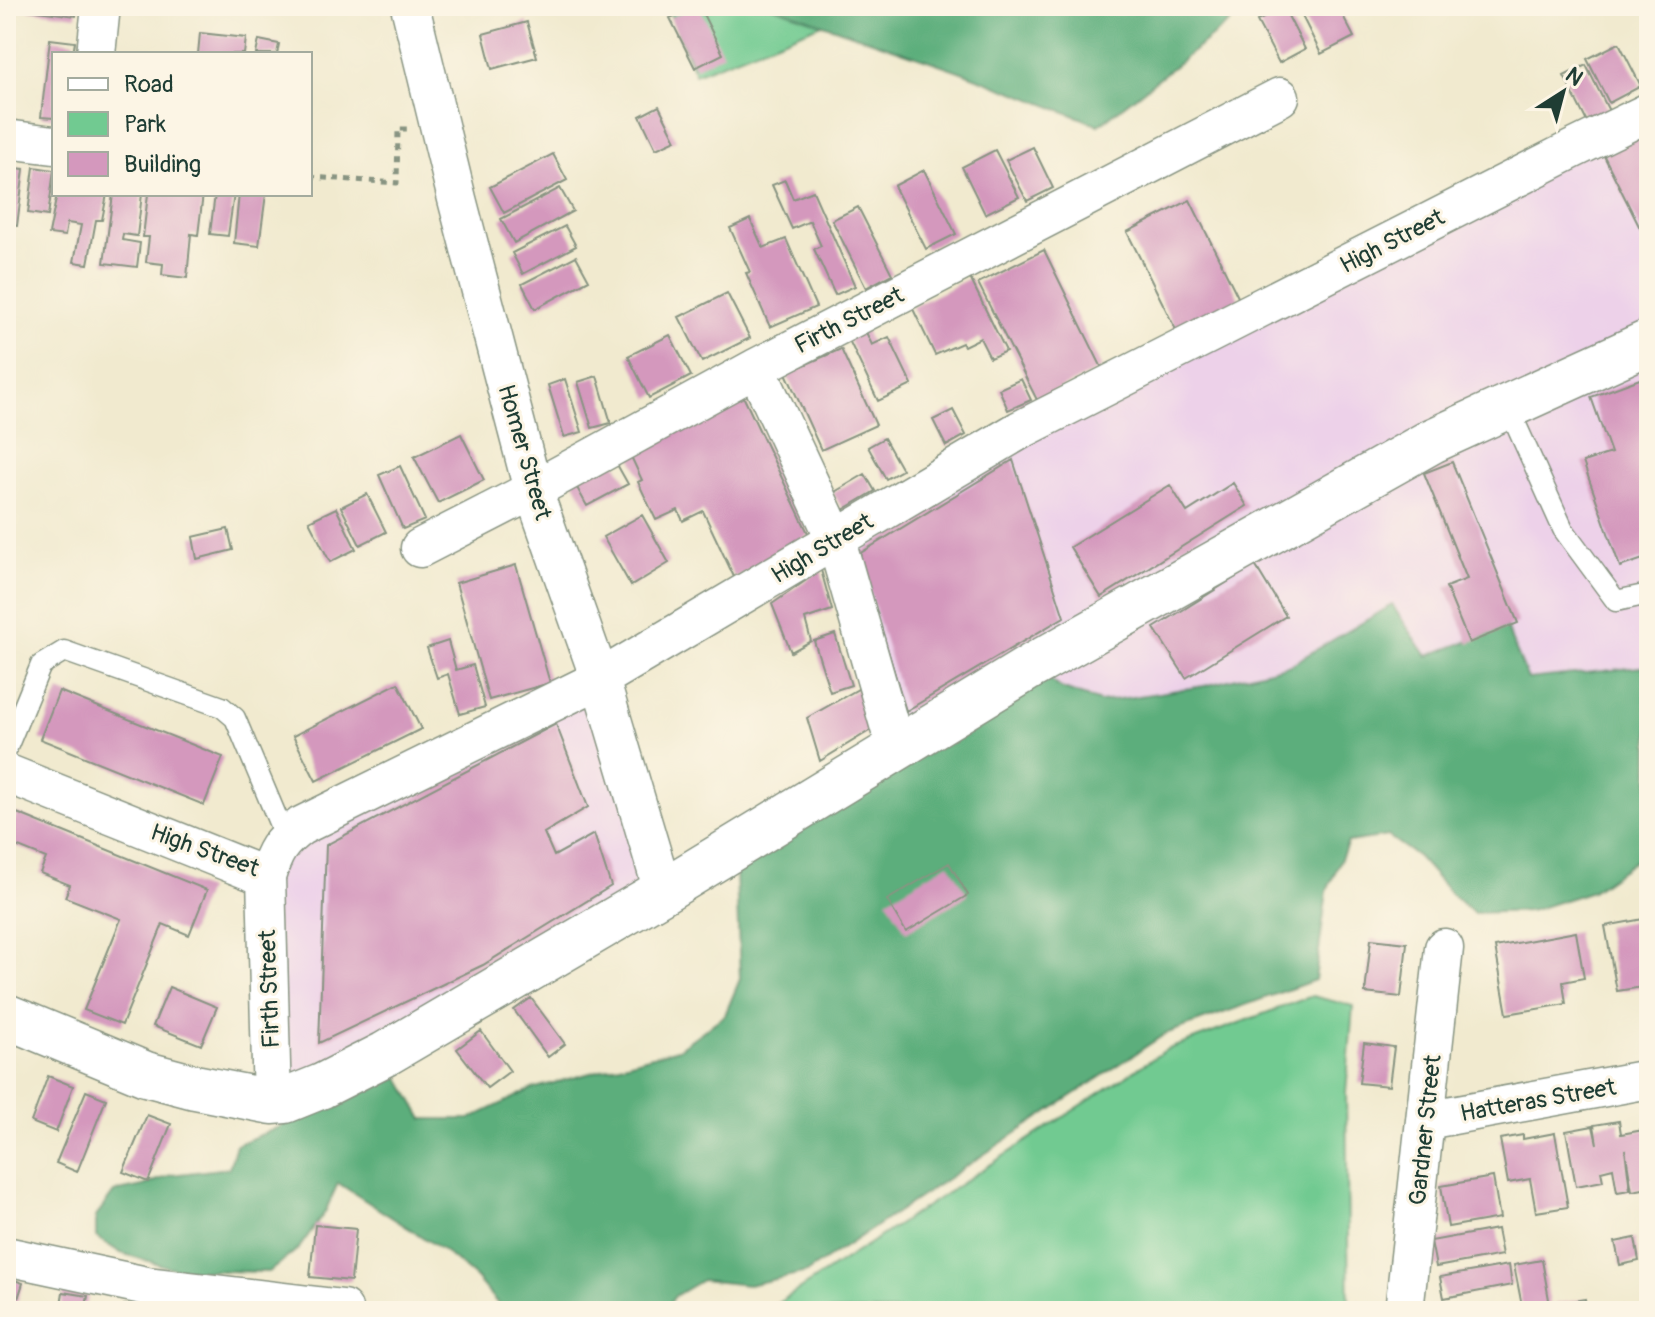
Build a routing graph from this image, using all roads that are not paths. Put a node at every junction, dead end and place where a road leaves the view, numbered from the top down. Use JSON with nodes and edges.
{"nodes":[{"id":1,"x":101,"y":6,"type":"edge"},
{"id":2,"x":410,"y":6,"type":"edge"},
{"id":3,"x":96,"y":52,"type":"edge"},
{"id":4,"x":1280,"y":97,"type":"dead end"},
{"id":5,"x":1649,"y":112,"type":"edge"},
{"id":6,"x":6,"y":139,"type":"edge"},
{"id":7,"x":52,"y":145,"type":"edge"},
{"id":8,"x":1649,"y":342,"type":"edge"},
{"id":9,"x":756,"y":368,"type":"junction"},
{"id":10,"x":1508,"y":407,"type":"junction"},
{"id":11,"x":533,"y":490,"type":"junction"},
{"id":12,"x":836,"y":540,"type":"junction"},
{"id":13,"x":420,"y":548,"type":"dead end"},
{"id":14,"x":1649,"y":594,"type":"edge"},
{"id":15,"x":600,"y":679,"type":"junction"},
{"id":16,"x":896,"y":749,"type":"junction"},
{"id":17,"x":6,"y":750,"type":"edge"},
{"id":18,"x":6,"y":773,"type":"edge"},
{"id":19,"x":285,"y":837,"type":"junction"},
{"id":20,"x":266,"y":877,"type":"junction"},
{"id":21,"x":663,"y":891,"type":"junction"},
{"id":22,"x":1444,"y":948,"type":"dead end"},
{"id":23,"x":7,"y":1019,"type":"edge"},
{"id":24,"x":1649,"y":1079,"type":"edge"},
{"id":25,"x":272,"y":1102,"type":"junction"},
{"id":26,"x":1426,"y":1120,"type":"junction"},
{"id":27,"x":6,"y":1256,"type":"edge"},
{"id":28,"x":343,"y":1309,"type":"dead end"},
{"id":29,"x":1404,"y":1311,"type":"edge"}],
"edges":[{"from":1,"to":3,"type":"street"},
{"from":2,"to":11,"type":"street","name":"Homer Street"},
{"from":4,"to":9,"type":"street","name":"Firth Street"},
{"from":5,"to":12,"type":"street","name":"High Street"},
{"from":6,"to":7,"type":"street"},
{"from":8,"to":10,"type":"street"},
{"from":9,"to":11,"type":"street","name":"Firth Street"},
{"from":9,"to":12,"type":"street"},
{"from":10,"to":14,"type":"lane"},
{"from":10,"to":16,"type":"street"},
{"from":11,"to":13,"type":"street","name":"Firth Street"},
{"from":11,"to":15,"type":"street","name":"Homer Street"},
{"from":12,"to":15,"type":"street","name":"High Street"},
{"from":12,"to":16,"type":"street"},
{"from":15,"to":19,"type":"street","name":"High Street"},
{"from":15,"to":21,"type":"street","name":"Homer Street"},
{"from":16,"to":21,"type":"street"},
{"from":17,"to":19,"type":"lane"},
{"from":18,"to":20,"type":"street","name":"High Street"},
{"from":19,"to":20,"type":"street","name":"High Street"},
{"from":20,"to":25,"type":"street","name":"Firth Street"},
{"from":21,"to":25,"type":"street"},
{"from":22,"to":26,"type":"street","name":"Gardner Street"},
{"from":23,"to":25,"type":"street"},
{"from":24,"to":26,"type":"street","name":"Hatteras Street"},
{"from":26,"to":29,"type":"street","name":"Gardner Street"},
{"from":27,"to":28,"type":"street"}]}
